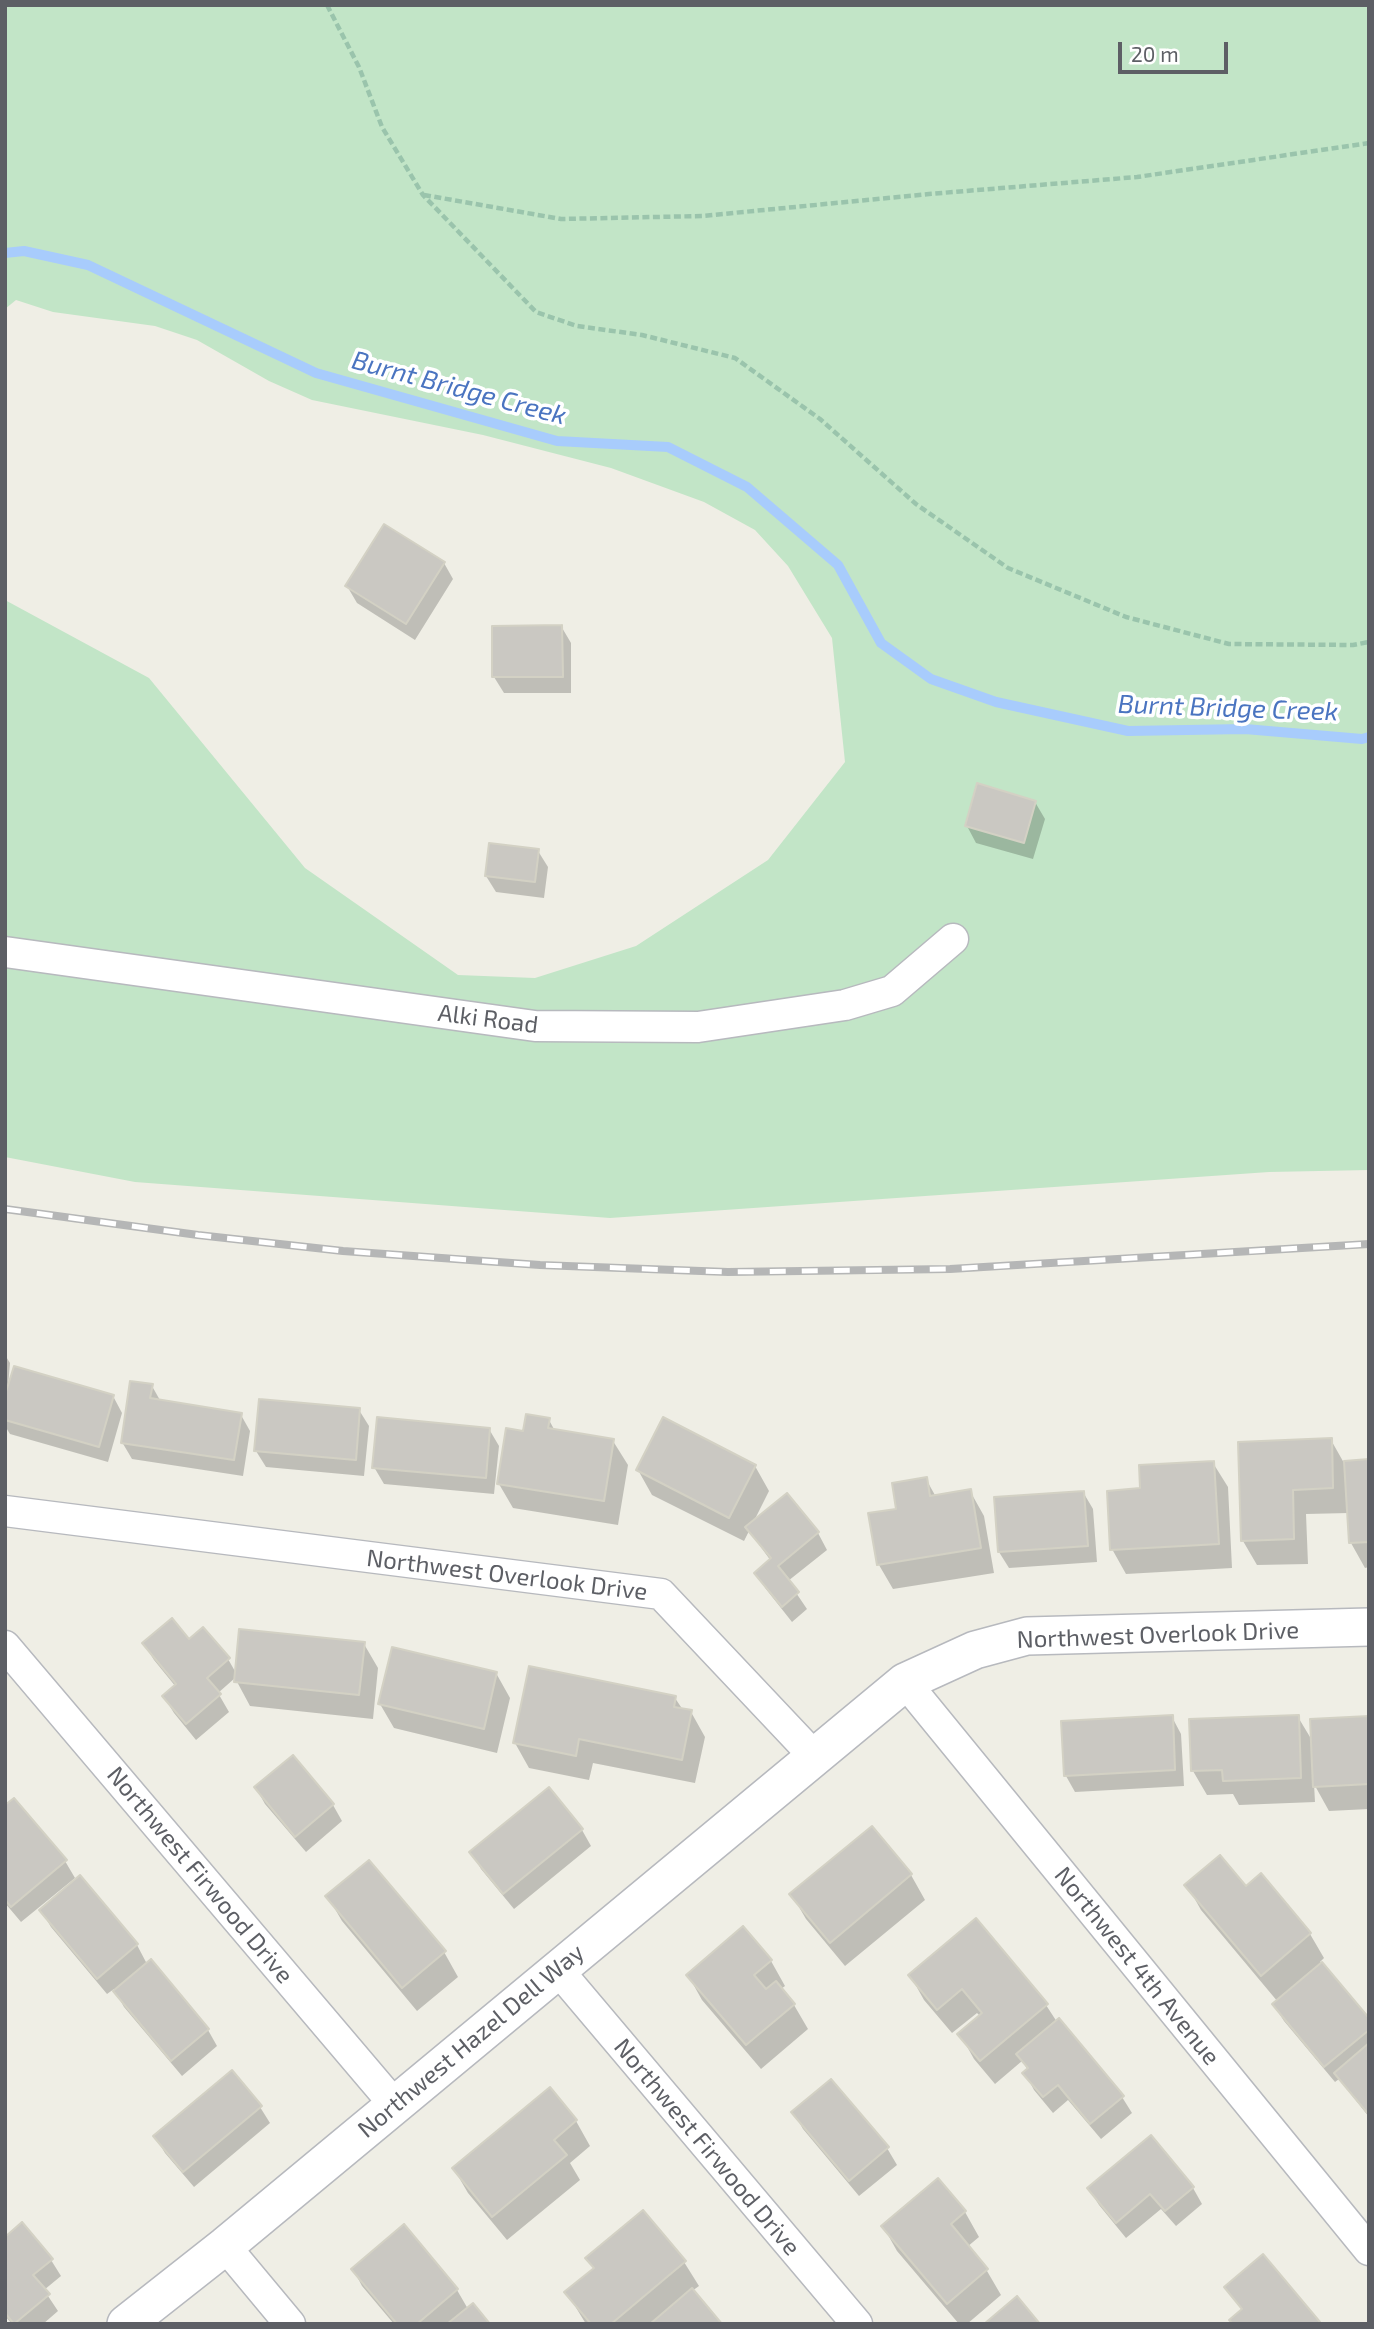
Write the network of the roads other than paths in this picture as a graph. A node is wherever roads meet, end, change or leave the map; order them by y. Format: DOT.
graph roads {
  1 [pos="953,939"];
  2 [pos="5,952"];
  3 [pos="5,1511"];
  4 [pos="1369,1628"];
  5 [pos="5,1646"];
  6 [pos="905,1682"];
  7 [pos="814,1756"];
  8 [pos="558,1969"];
  9 [pos="394,2104"];
  10 [pos="225,2246"];
  11 [pos="1369,2250"];
  12 [pos="126,2324"];
  13 [pos="290,2324"];
  14 [pos="857,2324"];
  1 -- 2 [label="street, Alki Road"];
  3 -- 7 [label="street, Northwest Overlook Drive"];
  4 -- 6 [label="street, Northwest Overlook Drive"];
  5 -- 9 [label="street, Northwest Firwood Drive"];
  6 -- 7 [label="street, Northwest Overlook Drive"];
  6 -- 11 [label="street, Northwest 4th Avenue"];
  7 -- 8 [label="street, Northwest Hazel Dell Way"];
  8 -- 9 [label="street, Northwest Hazel Dell Way"];
  8 -- 14 [label="street, Northwest Firwood Drive"];
  9 -- 10 [label="street, Northwest Hazel Dell Way"];
  10 -- 12 [label="street, Northwest Hazel Dell Way"];
  10 -- 13 [label="street"];
}
